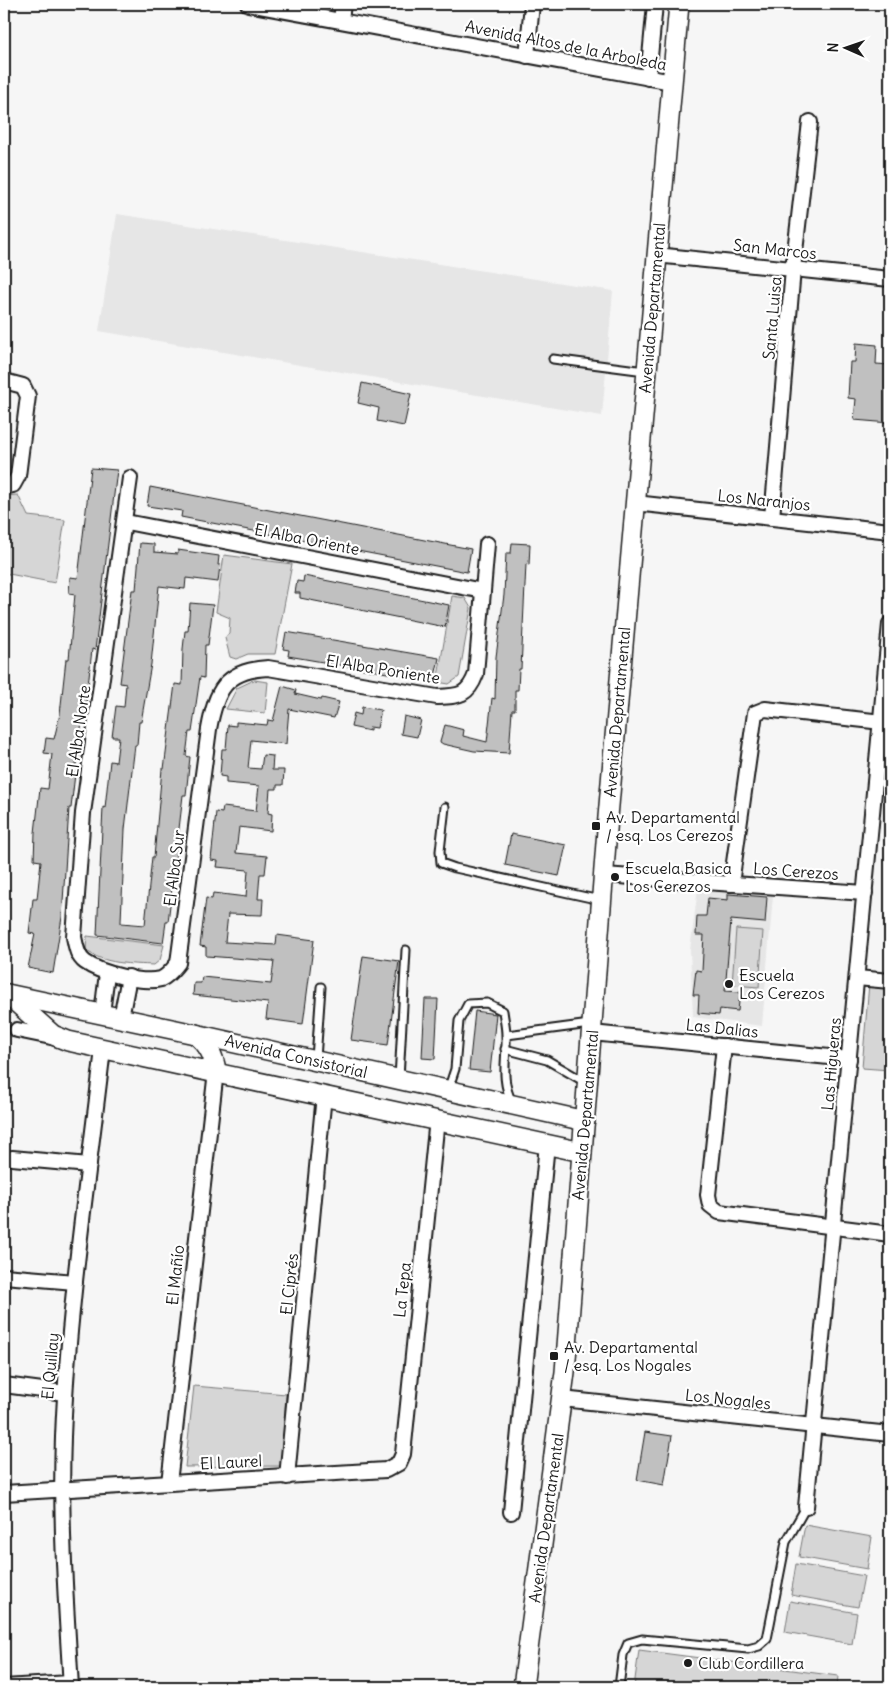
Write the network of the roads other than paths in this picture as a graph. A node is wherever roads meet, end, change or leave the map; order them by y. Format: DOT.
graph roads {
  1 [pos="248,4"];
  2 [pos="343,4"];
  3 [pos="532,4"];
  4 [pos="655,4"];
  5 [pos="679,4"];
  6 [pos="341,20"];
  7 [pos="526,56"];
  8 [pos="648,78"];
  9 [pos="672,82"];
  10 [pos="810,122"];
  11 [pos="656,255"];
  12 [pos="793,269"];
  13 [pos="890,278"];
  14 [pos="553,359"];
  15 [pos="646,371"];
  16 [pos="4,381"];
  17 [pos="130,478"];
  18 [pos="8,486"];
  19 [pos="635,503"];
  20 [pos="772,518"];
  21 [pos="126,522"];
  22 [pos="890,531"];
  23 [pos="486,544"];
  24 [pos="483,591"];
  25 [pos="890,624"];
  26 [pos="225,683"];
  27 [pos="882,722"];
  28 [pos="445,807"];
  29 [pos="604,875"];
  30 [pos="731,884"];
  31 [pos="865,893"];
  32 [pos="602,900"];
  33 [pos="406,950"];
  34 [pos="107,973"];
  35 [pos="129,977"];
  36 [pos="857,978"];
  37 [pos="890,981"];
  38 [pos="321,987"];
  39 [pos="5,994"];
  40 [pos="64,1006"];
  41 [pos="102,1014"];
  42 [pos="121,1018"];
  43 [pos="42,1026"];
  44 [pos="593,1028"];
  45 [pos="17,1030"];
  46 [pos="195,1034"];
  47 [pos="506,1036"];
  48 [pos="60,1039"];
  49 [pos="724,1046"];
  50 [pos="103,1049"];
  51 [pos="505,1049"];
  52 [pos="849,1059"];
  53 [pos="316,1061"];
  54 [pos="216,1071"];
  55 [pos="398,1079"];
  56 [pos="588,1084"];
  57 [pos="448,1091"];
  58 [pos="324,1095"];
  59 [pos="514,1106"];
  60 [pos="436,1120"];
  61 [pos="584,1121"];
  62 [pos="509,1135"];
  63 [pos="547,1144"];
  64 [pos="582,1152"];
  65 [pos="12,1158"];
  66 [pos="89,1165"];
  67 [pos="833,1226"];
  68 [pos="890,1234"];
  69 [pos="4,1276"];
  70 [pos="75,1282"];
  71 [pos="4,1385"];
  72 [pos="65,1393"];
  73 [pos="562,1399"];
  74 [pos="814,1426"];
  75 [pos="890,1434"];
  76 [pos="399,1463"];
  77 [pos="287,1477"];
  78 [pos="169,1483"];
  79 [pos="63,1490"];
  80 [pos="4,1493"];
  81 [pos="806,1507"];
  82 [pos="511,1512"];
  83 [pos="71,1685"];
  84 [pos="4,1687"];
  85 [pos="523,1687"];
  86 [pos="619,1687"];
  1 -- 6 [label="street, Avenida Altos de la Arboleda"];
  2 -- 6 [label="street"];
  3 -- 7 [label="street"];
  4 -- 8 [label="street"];
  5 -- 9 [label="street, Avenida Departamental"];
  6 -- 7 [label="street, Avenida Altos de la Arboleda"];
  7 -- 8 [label="street, Avenida Altos de la Arboleda"];
  8 -- 9 [label="street, Avenida Altos de la Arboleda"];
  9 -- 11 [label="street, Avenida Departamental"];
  10 -- 12 [label="street, Santa Luisa"];
  11 -- 12 [label="street, San Marcos"];
  11 -- 15 [label="street, Avenida Departamental"];
  12 -- 13 [label="street, San Marcos"];
  12 -- 20 [label="street, Santa Luisa"];
  14 -- 15 [label="lane"];
  15 -- 19 [label="street, Avenida Departamental"];
  16 -- 18 [label="street"];
  17 -- 21 [label="street, El Alba Norte"];
  19 -- 20 [label="street, Los Naranjos"];
  19 -- 29 [label="street, Avenida Departamental"];
  20 -- 22 [label="street, Los Naranjos"];
  21 -- 24 [label="street, El Alba Oriente"];
  21 -- 34 [label="street, El Alba Norte"];
  23 -- 24 [label="street"];
  24 -- 26 [label="street, El Alba Poniente"];
  25 -- 27 [label="street, Las Higueras"];
  26 -- 35 [label="street, El Alba Sur"];
  27 -- 30 [label="street"];
  27 -- 31 [label="street, Las Higueras"];
  28 -- 32 [label="lane"];
  29 -- 30 [label="street, Los Cerezos"];
  29 -- 32 [label="street, Avenida Departamental"];
  30 -- 31 [label="street, Los Cerezos"];
  31 -- 36 [label="street, Las Higueras"];
  32 -- 44 [label="street, Avenida Departamental"];
  33 -- 55 [label="lane"];
  34 -- 35 [label="street, El Alba Norte"];
  34 -- 41 [label="street"];
  35 -- 42 [label="street"];
  36 -- 37 [label="street"];
  36 -- 52 [label="street, Las Higueras"];
  38 -- 53 [label="lane"];
  39 -- 40 [label="street, Avenida Consistorial"];
  39 -- 43 [label="street, Avenida Consistorial"];
  40 -- 41 [label="street, Avenida Consistorial"];
  40 -- 43 [label="street"];
  41 -- 42 [label="street, Avenida Consistorial"];
  42 -- 46 [label="street, Avenida Consistorial"];
  43 -- 48 [label="street, Avenida Consistorial"];
  44 -- 47 [label="lane"];
  44 -- 49 [label="street, Las Dalias"];
  44 -- 56 [label="street, Avenida Departamental"];
  45 -- 48 [label="street, Avenida Consistorial"];
  46 -- 53 [label="street, Avenida Consistorial"];
  46 -- 54 [label="street"];
  47 -- 51 [label="lane"];
  47 -- 57 [label="lane"];
  48 -- 50 [label="street, Avenida Consistorial"];
  49 -- 52 [label="street, Las Dalias"];
  49 -- 67 [label="street"];
  50 -- 54 [label="street, Avenida Consistorial"];
  50 -- 66 [label="street, El Quillay"];
  51 -- 56 [label="lane"];
  51 -- 59 [label="lane"];
  52 -- 67 [label="street, Las Higueras"];
  53 -- 55 [label="street, Avenida Consistorial"];
  54 -- 58 [label="street, Avenida Consistorial"];
  54 -- 78 [label="street, El Mañío"];
  55 -- 57 [label="street, Avenida Consistorial"];
  56 -- 61 [label="street, Avenida Departamental"];
  57 -- 59 [label="street, Avenida Consistorial"];
  58 -- 60 [label="street, Avenida Consistorial"];
  58 -- 77 [label="street, El Ciprés"];
  59 -- 61 [label="street, Avenida Consistorial"];
  59 -- 62 [label="street"];
  60 -- 62 [label="street, Avenida Consistorial"];
  60 -- 76 [label="street, La Tepa"];
  61 -- 64 [label="street, Avenida Departamental"];
  62 -- 63 [label="street, Avenida Consistorial"];
  63 -- 64 [label="street, Avenida Consistorial"];
  63 -- 82 [label="street"];
  64 -- 73 [label="street, Avenida Departamental"];
  65 -- 66 [label="street"];
  66 -- 70 [label="street, El Quillay"];
  67 -- 68 [label="street"];
  67 -- 74 [label="street, Las Higueras"];
  69 -- 70 [label="street"];
  70 -- 72 [label="street, El Quillay"];
  71 -- 72 [label="street"];
  72 -- 79 [label="street, El Quillay"];
  73 -- 74 [label="street, Los Nogales"];
  73 -- 85 [label="street, Avenida Departamental"];
  74 -- 75 [label="street, Los Nogales"];
  74 -- 81 [label="street, Las Higueras"];
  76 -- 77 [label="street, El Laurel"];
  77 -- 78 [label="street, El Laurel"];
  78 -- 79 [label="street, El Laurel"];
  79 -- 80 [label="street, El Laurel"];
  79 -- 83 [label="street, El Quillay"];
  81 -- 86 [label="lane"];
  83 -- 84 [label="street"];
}
